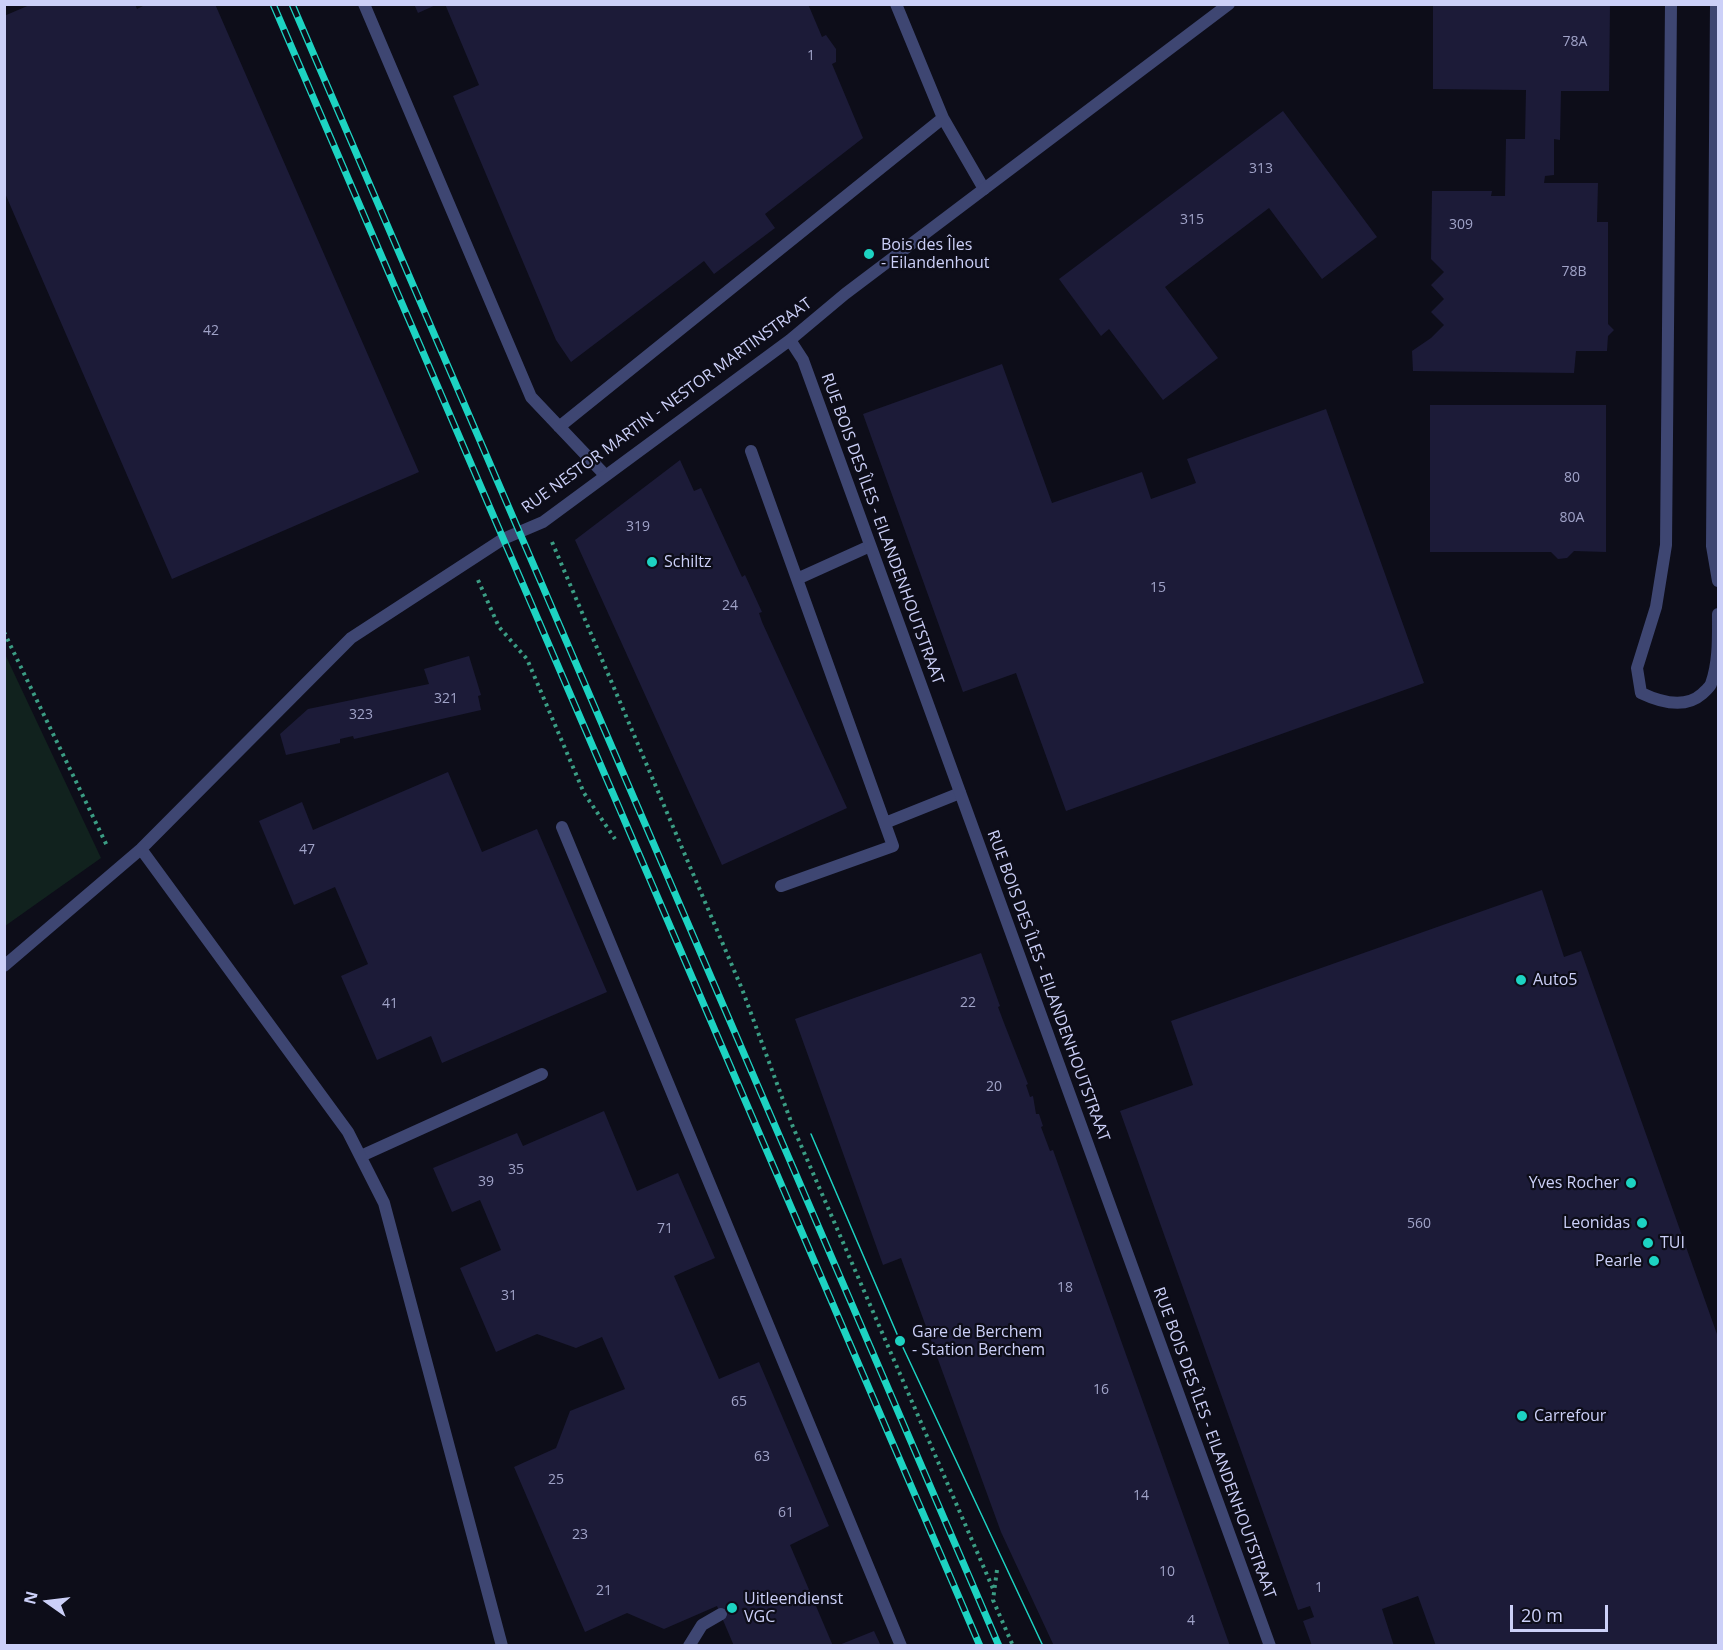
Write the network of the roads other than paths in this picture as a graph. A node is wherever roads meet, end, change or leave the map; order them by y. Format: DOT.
graph roads {
  1 [pos="364,4"];
  2 [pos="897,4"];
  3 [pos="1229,4"];
  4 [pos="1671,4"];
  5 [pos="1716,4"];
  6 [pos="943,118"];
  7 [pos="984,189"];
  8 [pos="790,340"];
  9 [pos="559,427"];
  10 [pos="751,451"];
  11 [pos="605,475"];
  12 [pos="870,546"];
  13 [pos="797,579"];
  14 [pos="1719,581"];
  15 [pos="1719,614"];
  16 [pos="960,793"];
  17 [pos="885,823"];
  18 [pos="562,827"];
  19 [pos="141,849"];
  20 [pos="781,886"];
  21 [pos="4,966"];
  22 [pos="542,1074"];
  23 [pos="361,1156"];
  24 [pos="721,1614"];
  25 [pos="502,1646"];
  26 [pos="688,1646"];
  27 [pos="901,1646"];
  28 [pos="1270,1646"];
  1 -- 9 [label="street"];
  2 -- 6 [label="street"];
  3 -- 7 [label="street, RUE NESTOR MARTIN - NESTOR MARTINSTRAAT"];
  4 -- 15 [label="street"];
  5 -- 14 [label="street"];
  6 -- 7 [label="street"];
  6 -- 9 [label="street"];
  7 -- 8 [label="street, RUE NESTOR MARTIN - NESTOR MARTINSTRAAT"];
  8 -- 11 [label="street, RUE NESTOR MARTIN - NESTOR MARTINSTRAAT"];
  8 -- 12 [label="street, RUE BOIS DES ÎLES - EILANDENHOUTSTRAAT"];
  9 -- 11 [label="street"];
  10 -- 13 [label="street"];
  11 -- 19 [label="street, RUE NESTOR MARTIN - NESTOR MARTINSTRAAT"];
  12 -- 13 [label="street"];
  12 -- 16 [label="street, RUE BOIS DES ÎLES - EILANDENHOUTSTRAAT"];
  13 -- 17 [label="street"];
  16 -- 17 [label="street"];
  16 -- 28 [label="street, RUE BOIS DES ÎLES - EILANDENHOUTSTRAAT"];
  17 -- 20 [label="street"];
  18 -- 27 [label="street"];
  19 -- 21 [label="street, RUE NESTOR MARTIN - NESTOR MARTINSTRAAT"];
  19 -- 23 [label="street"];
  22 -- 23 [label="street"];
  23 -- 25 [label="street"];
  24 -- 26 [label="street"];
}
